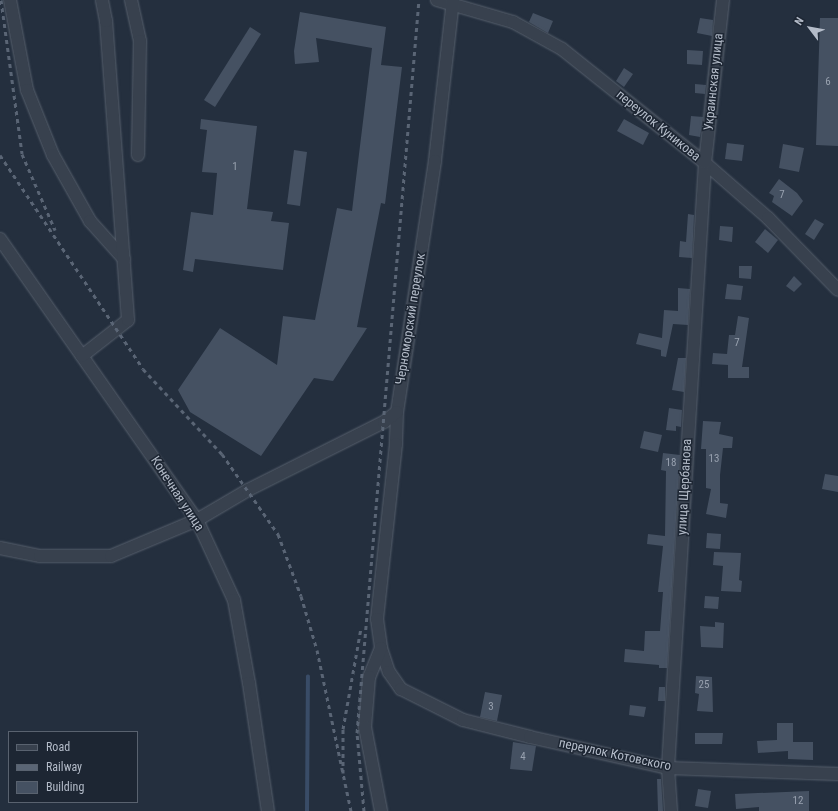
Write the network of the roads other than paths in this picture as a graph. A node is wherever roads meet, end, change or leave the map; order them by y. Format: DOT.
graph roads {
  1 [pos="10,0"];
  2 [pos="102,0"];
  3 [pos="131,0"];
  4 [pos="437,0"];
  5 [pos="723,0"];
  6 [pos="452,1"];
  7 [pos="138,155"];
  8 [pos="705,163"];
  9 [pos="0,239"];
  10 [pos="124,259"];
  11 [pos="838,290"];
  12 [pos="82,356"];
  13 [pos="397,412"];
  14 [pos="197,520"];
  15 [pos="0,548"];
  16 [pos="381,648"];
  17 [pos="401,689"];
  18 [pos="668,768"];
  19 [pos="838,774"];
  20 [pos="268,811"];
  21 [pos="382,811"];
  22 [pos="671,811"];
  1 -- 10 [label="street"];
  2 -- 10 [label="street"];
  3 -- 7 [label="street"];
  4 -- 6 [label="street, переулок Куникова"];
  5 -- 8 [label="street, Украинская улица"];
  6 -- 8 [label="street, переулок Куникова"];
  6 -- 13 [label="street, Черноморский переулок"];
  8 -- 11 [label="street, переулок Куникова"];
  8 -- 18 [label="street, улица Щербанова"];
  9 -- 12 [label="street, Конечная улица"];
  10 -- 12 [label="street"];
  12 -- 14 [label="street, Конечная улица"];
  13 -- 14 [label="street"];
  13 -- 16 [label="street, Черноморский переулок"];
  14 -- 15 [label="street"];
  14 -- 20 [label="street, Конечная улица"];
  16 -- 17 [label="street, Черноморский переулок"];
  16 -- 21 [label="street"];
  17 -- 18 [label="street, переулок Котовского"];
  18 -- 19 [label="street, переулок Котовского"];
  18 -- 22 [label="street, улица Щербанова"];
}
